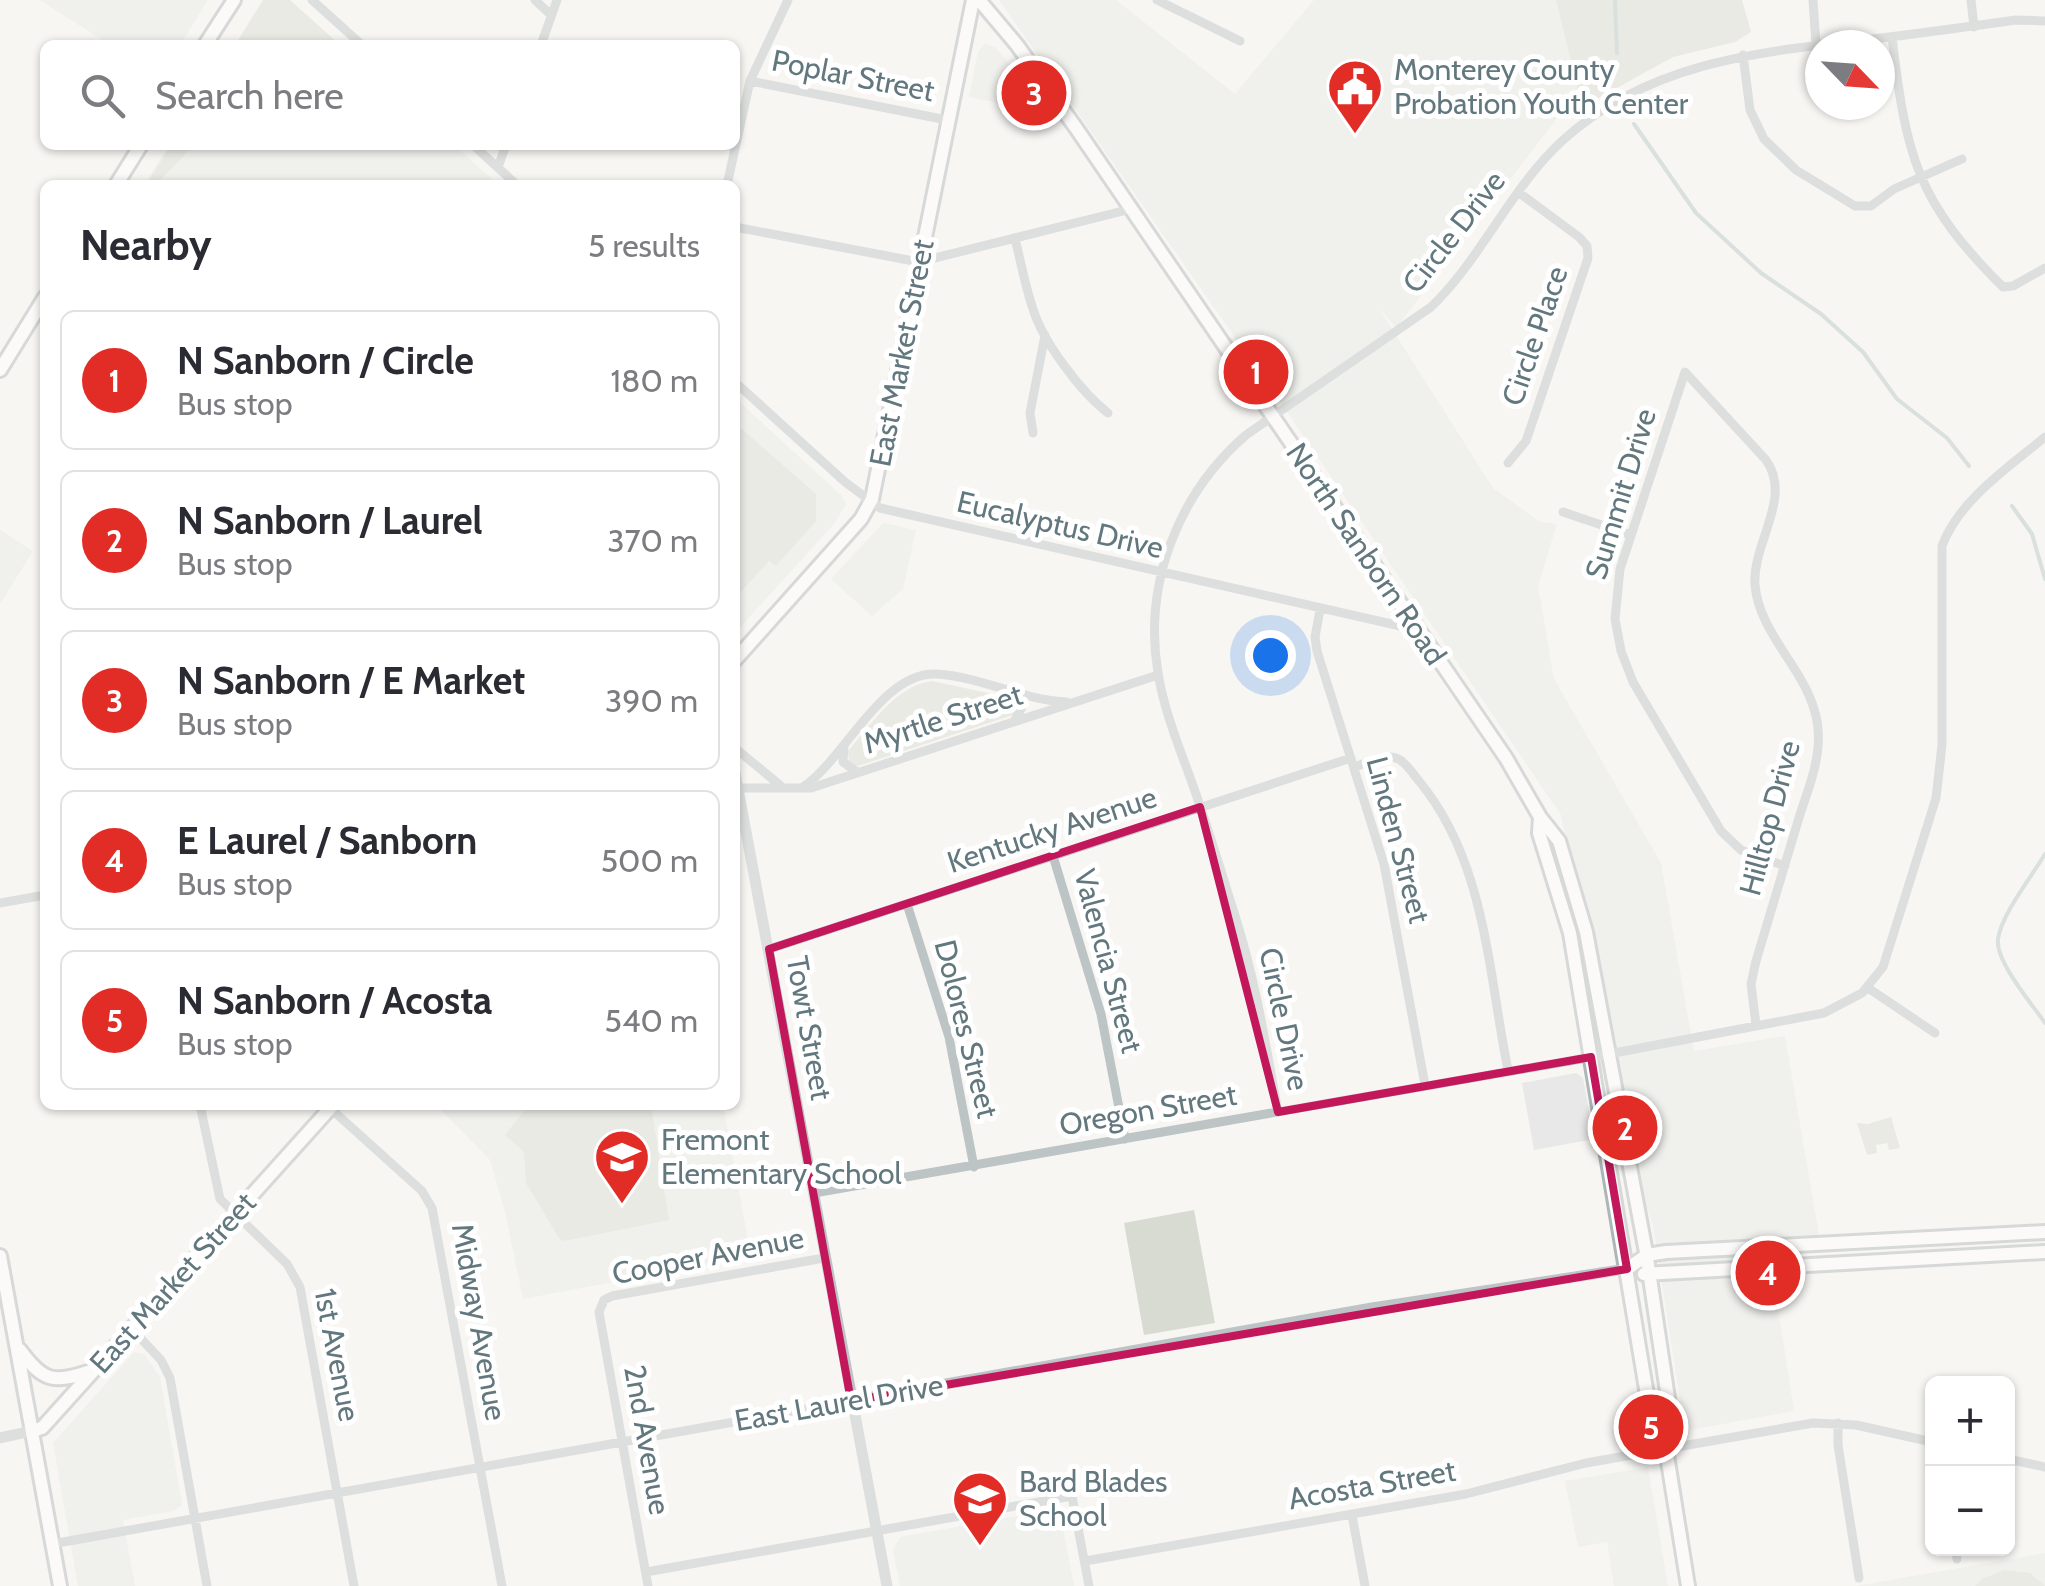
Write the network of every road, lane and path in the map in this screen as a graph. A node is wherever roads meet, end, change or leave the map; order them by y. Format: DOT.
graph roads {
  1 [pos="234,0"];
  2 [pos="312,0"];
  3 [pos="534,0"];
  4 [pos="556,0"];
  5 [pos="788,0"];
  6 [pos="976,0"];
  7 [pos="1157,0"];
  8 [pos="1813,0"];
  9 [pos="1971,0"];
  10 [pos="552,15"];
  11 [pos="2045,21"];
  12 [pos="1974,27"];
  13 [pos="1815,30"];
  14 [pos="1895,37"];
  15 [pos="208,40"];
  16 [pos="356,40"];
  17 [pos="543,40"];
  18 [pos="1240,41"];
  19 [pos="1805,48"];
  20 [pos="1743,56"];
  21 [pos="1895,60"];
  22 [pos="750,81"];
  23 [pos="947,120"];
  24 [pos="740,128"];
  25 [pos="139,150"];
  26 [pos="478,150"];
  27 [pos="504,150"];
  28 [pos="735,150"];
  29 [pos="1962,159"];
  30 [pos="498,168"];
  31 [pos="1920,177"];
  32 [pos="119,180"];
  33 [pos="511,180"];
  34 [pos="729,180"];
  35 [pos="1518,192"];
  36 [pos="1132,210"];
  37 [pos="740,228"];
  38 [pos="1015,239"];
  39 [pos="919,262"];
  40 [pos="2045,268"];
  41 [pos="40,305"];
  42 [pos="1045,335"];
  43 [pos="0,370"];
  44 [pos="1685,372"];
  45 [pos="740,386"];
  46 [pos="1108,413"];
  47 [pos="1272,417"];
  48 [pos="1033,434"];
  49 [pos="2045,437"];
  50 [pos="1508,463"];
  51 [pos="870,503"];
  52 [pos="1563,512"];
  53 [pos="1630,535"];
  54 [pos="1162,574"];
  55 [pos="1320,610"];
  56 [pos="1418,630"];
  57 [pos="740,654"];
  58 [pos="1158,674"];
  59 [pos="1009,690"];
  60 [pos="1075,701"];
  61 [pos="1008,724"];
  62 [pos="845,743"];
  63 [pos="740,752"];
  64 [pos="1353,762"];
  65 [pos="861,772"];
  66 [pos="740,788"];
  67 [pos="784,788"];
  68 [pos="799,789"];
  69 [pos="1200,807"];
  70 [pos="1540,818"];
  71 [pos="1053,856"];
  72 [pos="1785,866"];
  73 [pos="40,896"];
  74 [pos="0,903"];
  75 [pos="906,904"];
  76 [pos="769,950"];
  77 [pos="1868,988"];
  78 [pos="1756,1025"];
  79 [pos="1935,1033"];
  80 [pos="1609,1054"];
  81 [pos="1591,1057"];
  82 [pos="1508,1070"];
  83 [pos="1425,1086"];
  84 [pos="201,1110"];
  85 [pos="327,1110"];
  86 [pos="335,1110"];
  87 [pos="1278,1112"];
  88 [pos="1125,1139"];
  89 [pos="974,1166"];
  90 [pos="814,1193"];
  91 [pos="234,1215"];
  92 [pos="2045,1232"];
  93 [pos="2045,1252"];
  94 [pos="1646,1255"];
  95 [pos="0,1256"];
  96 [pos="824,1258"];
  97 [pos="1627,1269"];
  98 [pos="1649,1274"];
  99 [pos="601,1304"];
  100 [pos="131,1328"];
  101 [pos="16,1344"];
  102 [pos="94,1370"];
  103 [pos="851,1401"];
  104 [pos="1838,1422"];
  105 [pos="32,1432"];
  106 [pos="0,1438"];
  107 [pos="1925,1441"];
  108 [pos="622,1442"];
  109 [pos="1666,1449"];
  110 [pos="2015,1461"];
  111 [pos="480,1467"];
  112 [pos="2045,1467"];
  113 [pos="337,1493"];
  114 [pos="1352,1515"];
  115 [pos="195,1518"];
  116 [pos="877,1530"];
  117 [pos="52,1544"];
  118 [pos="1085,1561"];
  119 [pos="646,1572"];
  120 [pos="1859,1578"];
  121 [pos="60,1586"];
  122 [pos="208,1586"];
  123 [pos="354,1586"];
  124 [pos="502,1586"];
  125 [pos="648,1586"];
  126 [pos="886,1586"];
  127 [pos="1090,1586"];
  128 [pos="1366,1586"];
  129 [pos="1688,1586"];
  1 -- 15 [label="main road"];
  2 -- 16 [label="street"];
  3 -- 10 [label="street"];
  4 -- 10 [label="street"];
  5 -- 22 [label="street"];
  6 -- 23 [label="main road, East Market Street"];
  6 -- 36 [label="main road, North Sanborn Road"];
  7 -- 18 [label="street"];
  8 -- 13 [label="street"];
  9 -- 12 [label="street"];
  10 -- 17 [label="street"];
  11 -- 12 [label="street, Circle Drive"];
  12 -- 14 [label="street, Circle Drive"];
  19 -- 20 [label="street, Circle Drive"];
  20 -- 31 [label="street"];
  20 -- 35 [label="street, Circle Drive"];
  21 -- 31 [label="street"];
  22 -- 23 [label="street, Poplar Street"];
  22 -- 24 [label="street"];
  23 -- 39 [label="main road, East Market Street"];
  25 -- 32 [label="main road"];
  26 -- 30 [label="street"];
  27 -- 30 [label="street"];
  28 -- 34 [label="street"];
  29 -- 31 [label="street"];
  30 -- 33 [label="street"];
  31 -- 40 [label="street"];
  35 -- 47 [label="street, Circle Drive"];
  35 -- 50 [label="street, Circle Place"];
  36 -- 38 [label="street"];
  36 -- 47 [label="main road, North Sanborn Road"];
  37 -- 39 [label="street"];
  38 -- 39 [label="street"];
  38 -- 42 [label="street"];
  39 -- 51 [label="main road, East Market Street"];
  41 -- 43 [label="main road"];
  42 -- 46 [label="street"];
  42 -- 48 [label="street"];
  44 -- 53 [label="street, Summit Drive"];
  44 -- 72 [label="street, Hilltop Drive"];
  45 -- 51 [label="street, Eucalyptus Drive"];
  47 -- 54 [label="street, Circle Drive"];
  47 -- 56 [label="main road, North Sanborn Road"];
  49 -- 77 [label="street"];
  51 -- 54 [label="street, Eucalyptus Drive"];
  51 -- 57 [label="main road, East Market Street"];
  52 -- 53 [label="street"];
  53 -- 72 [label="street, Summit Drive"];
  54 -- 55 [label="street, Eucalyptus Drive"];
  54 -- 58 [label="street, Circle Drive"];
  55 -- 56 [label="street, Eucalyptus Drive"];
  55 -- 64 [label="street, Linden Street"];
  56 -- 70 [label="main road, North Sanborn Road"];
  58 -- 60 [label="street, Myrtle Street"];
  58 -- 69 [label="street, Circle Drive"];
  59 -- 60 [label="street"];
  59 -- 61 [label="street"];
  59 -- 62 [label="street"];
  60 -- 61 [label="street, Myrtle Street"];
  61 -- 65 [label="street, Myrtle Street"];
  62 -- 65 [label="street"];
  62 -- 68 [label="street"];
  63 -- 67 [label="street"];
  64 -- 69 [label="street, Kentucky Avenue"];
  64 -- 82 [label="street, Kentucky Avenue"];
  64 -- 83 [label="street, Linden Street"];
  65 -- 68 [label="street, Myrtle Street"];
  66 -- 67 [label="street, Myrtle Street"];
  66 -- 76 [label="street, Towt Street"];
  67 -- 68 [label="street, Myrtle Street"];
  69 -- 71 [label="street, Kentucky Avenue"];
  69 -- 87 [label="street, Circle Drive"];
  70 -- 80 [label="main road, North Sanborn Road"];
  70 -- 81 [label="main road, North Sanborn Road"];
  71 -- 75 [label="street, Kentucky Avenue"];
  71 -- 88 [label="street, Valencia Street"];
  72 -- 78 [label="street, Hilltop Drive"];
  73 -- 74 [label="street"];
  75 -- 76 [label="street, Kentucky Avenue"];
  75 -- 89 [label="street, Dolores Street"];
  76 -- 90 [label="street, Towt Street"];
  77 -- 78 [label="street, Oregon Street"];
  77 -- 79 [label="street"];
  78 -- 80 [label="street, Oregon Street"];
  80 -- 81 [label="street, Oregon Street"];
  80 -- 94 [label="main road, North Sanborn Road"];
  81 -- 82 [label="street, Oregon Street"];
  81 -- 97 [label="main road, North Sanborn Road"];
  82 -- 83 [label="street, Oregon Street"];
  83 -- 87 [label="street, Oregon Street"];
  84 -- 91 [label="street, 1st Avenue"];
  85 -- 91 [label="main road, East Market Street"];
  86 -- 111 [label="street, Midway Avenue"];
  87 -- 88 [label="street, Oregon Street"];
  88 -- 89 [label="street, Oregon Street"];
  89 -- 90 [label="street, Oregon Street"];
  90 -- 96 [label="street, Towt Street"];
  91 -- 100 [label="main road, East Market Street"];
  91 -- 113 [label="street, 1st Avenue"];
  92 -- 94 [label="main road"];
  93 -- 98 [label="main road, East Laurel Drive"];
  94 -- 97 [label="main road, East Laurel Drive"];
  94 -- 98 [label="main road, North Sanborn Road"];
  95 -- 101 [label="main road"];
  96 -- 99 [label="street, Cooper Avenue"];
  96 -- 103 [label="street, Towt Street"];
  97 -- 98 [label="main road, East Laurel Drive"];
  97 -- 103 [label="street, East Laurel Drive"];
  97 -- 109 [label="main road, North Sanborn Road"];
  98 -- 109 [label="main road, North Sanborn Road"];
  99 -- 108 [label="street, 2nd Avenue"];
  100 -- 102 [label="main road, East Market Street"];
  100 -- 115 [label="street"];
  101 -- 102 [label="main road"];
  101 -- 105 [label="main road"];
  102 -- 105 [label="main road, East Market Street"];
  103 -- 108 [label="street, East Laurel Drive"];
  103 -- 116 [label="street, Towt Street"];
  104 -- 107 [label="street, Acosta Street"];
  104 -- 109 [label="street, Acosta Street"];
  104 -- 120 [label="street"];
  105 -- 106 [label="street"];
  105 -- 117 [label="main road"];
  108 -- 111 [label="street, East Laurel Drive"];
  108 -- 119 [label="street, 2nd Avenue"];
  109 -- 114 [label="street, Acosta Street"];
  109 -- 129 [label="main road, North Sanborn Road"];
  110 -- 112 [label="street"];
  111 -- 113 [label="street, East Laurel Drive"];
  111 -- 124 [label="street, Midway Avenue"];
  113 -- 115 [label="street, East Laurel Drive"];
  113 -- 123 [label="street, 1st Avenue"];
  114 -- 118 [label="street, Acosta Street"];
  114 -- 128 [label="street"];
  115 -- 117 [label="street, East Laurel Drive"];
  115 -- 122 [label="street"];
  116 -- 118 [label="street"];
  116 -- 119 [label="street"];
  116 -- 126 [label="street, Towt Street"];
  117 -- 121 [label="main road"];
  118 -- 127 [label="street"];
  119 -- 125 [label="street, 2nd Avenue"];
}
